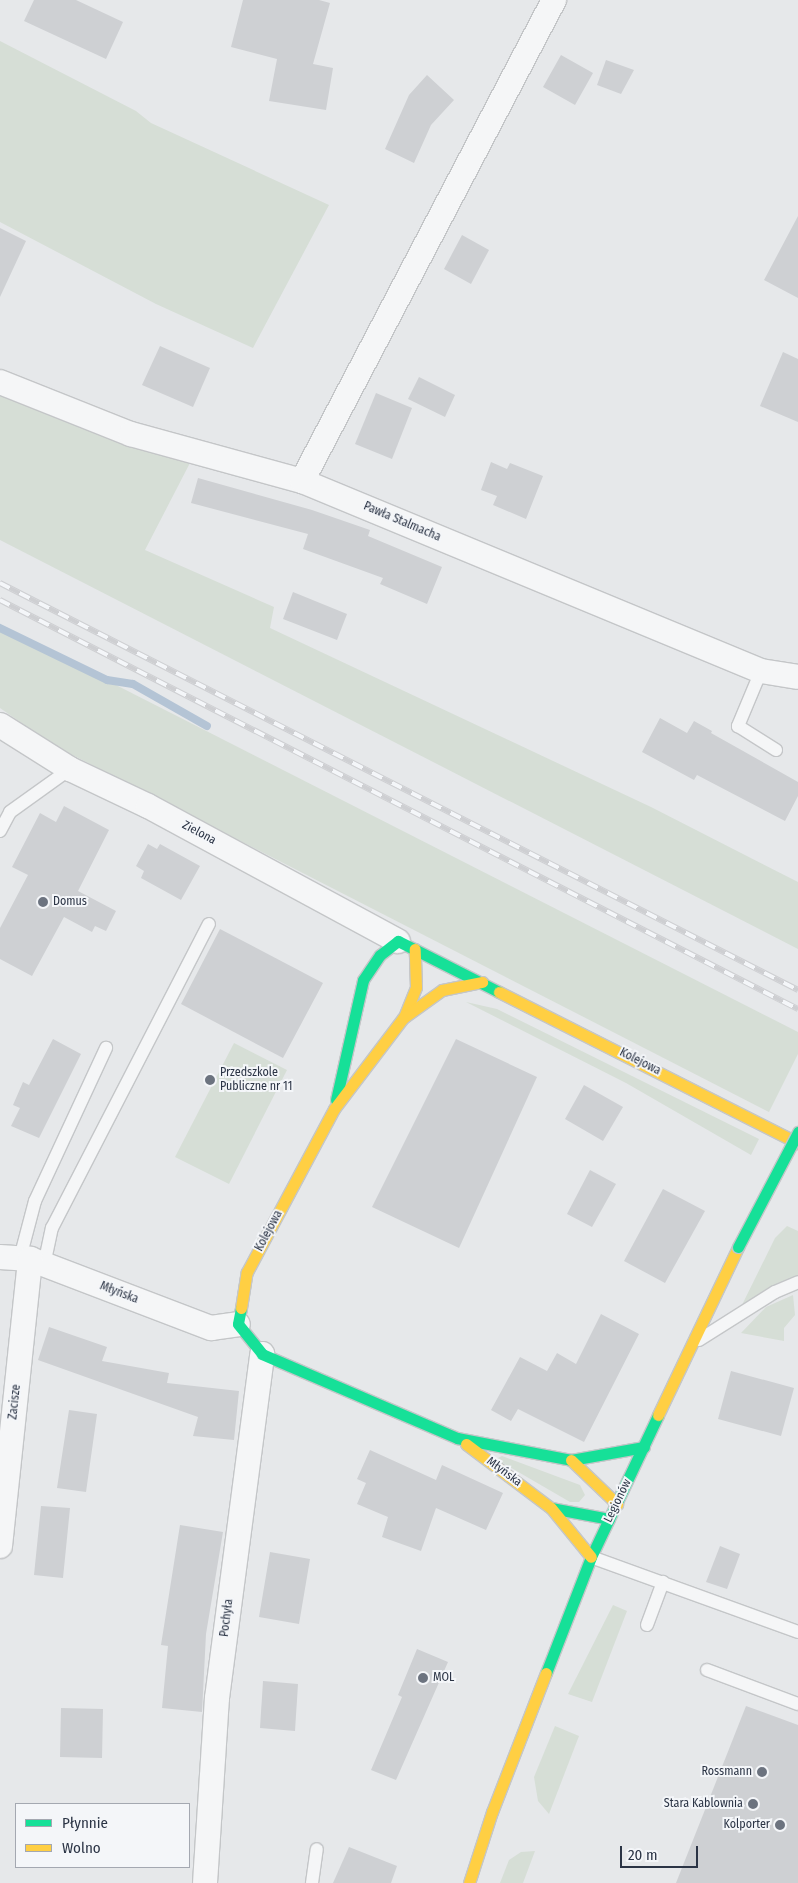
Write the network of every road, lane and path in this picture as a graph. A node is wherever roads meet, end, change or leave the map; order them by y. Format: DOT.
graph roads {
  1 [pos="554,0"];
  2 [pos="0,382"];
  3 [pos="302,480"];
  4 [pos="761,671"];
  5 [pos="798,677"];
  6 [pos="0,725"];
  7 [pos="776,750"];
  8 [pos="70,769"];
  9 [pos="5,814"];
  10 [pos="0,831"];
  11 [pos="209,924"];
  12 [pos="406,945"];
  13 [pos="482,982"];
  14 [pos="404,1017"];
  15 [pos="106,1048"];
  16 [pos="334,1109"];
  17 [pos="798,1132"];
  18 [pos="798,1143"];
  19 [pos="23,1260"];
  20 [pos="798,1282"];
  21 [pos="238,1324"];
  22 [pos="693,1344"];
  23 [pos="262,1354"];
  24 [pos="457,1438"];
  25 [pos="644,1447"];
  26 [pos="571,1460"];
  27 [pos="617,1504"];
  28 [pos="551,1508"];
  29 [pos="609,1519"];
  30 [pos="0,1546"];
  31 [pos="591,1557"];
  32 [pos="663,1582"];
  33 [pos="647,1625"];
  34 [pos="798,1632"];
  35 [pos="707,1670"];
  36 [pos="798,1704"];
  37 [pos="317,1849"];
  38 [pos="205,1883"];
  39 [pos="312,1883"];
  40 [pos="469,1883"];
  1 -- 3 [label="street"];
  2 -- 3 [label="street, Pawła Stalmacha"];
  3 -- 4 [label="street, Pawła Stalmacha"];
  4 -- 5 [label="street, Pawła Stalmacha"];
  4 -- 7 [label="lane"];
  6 -- 8 [label="street, Zielona"];
  8 -- 9 [label="lane"];
  8 -- 12 [label="street, Zielona"];
  9 -- 10 [label="lane"];
  11 -- 19 [label="lane"];
  12 -- 13 [label="street, Kolejowa"];
  12 -- 14 [label="street, Kolejowa"];
  12 -- 16 [label="street, Kolejowa"];
  13 -- 14 [label="street, Kolejowa"];
  13 -- 18 [label="street, Kolejowa"];
  14 -- 16 [label="street, Kolejowa"];
  15 -- 19 [label="lane"];
  16 -- 21 [label="street, Kolejowa"];
  17 -- 22 [label="street, Legionów, bridge"];
  19 -- 21 [label="street, Młyńska"];
  19 -- 30 [label="street, Zacisze"];
  20 -- 22 [label="lane"];
  21 -- 23 [label="street"];
  22 -- 25 [label="street, Legionów"];
  23 -- 24 [label="street, Młyńska"];
  23 -- 38 [label="street, Pochyła"];
  24 -- 26 [label="street, Młyńska"];
  24 -- 28 [label="street, Młyńska"];
  25 -- 26 [label="street, Młyńska"];
  25 -- 27 [label="street, Legionów"];
  26 -- 27 [label="street"];
  27 -- 29 [label="street, Legionów"];
  28 -- 29 [label="street, Młyńska"];
  28 -- 31 [label="street, Młyńska"];
  29 -- 31 [label="street, Legionów"];
  31 -- 32 [label="lane"];
  31 -- 40 [label="street, Legionów"];
  32 -- 33 [label="lane"];
  32 -- 34 [label="lane"];
  35 -- 36 [label="lane"];
  37 -- 39 [label="lane"];
}
